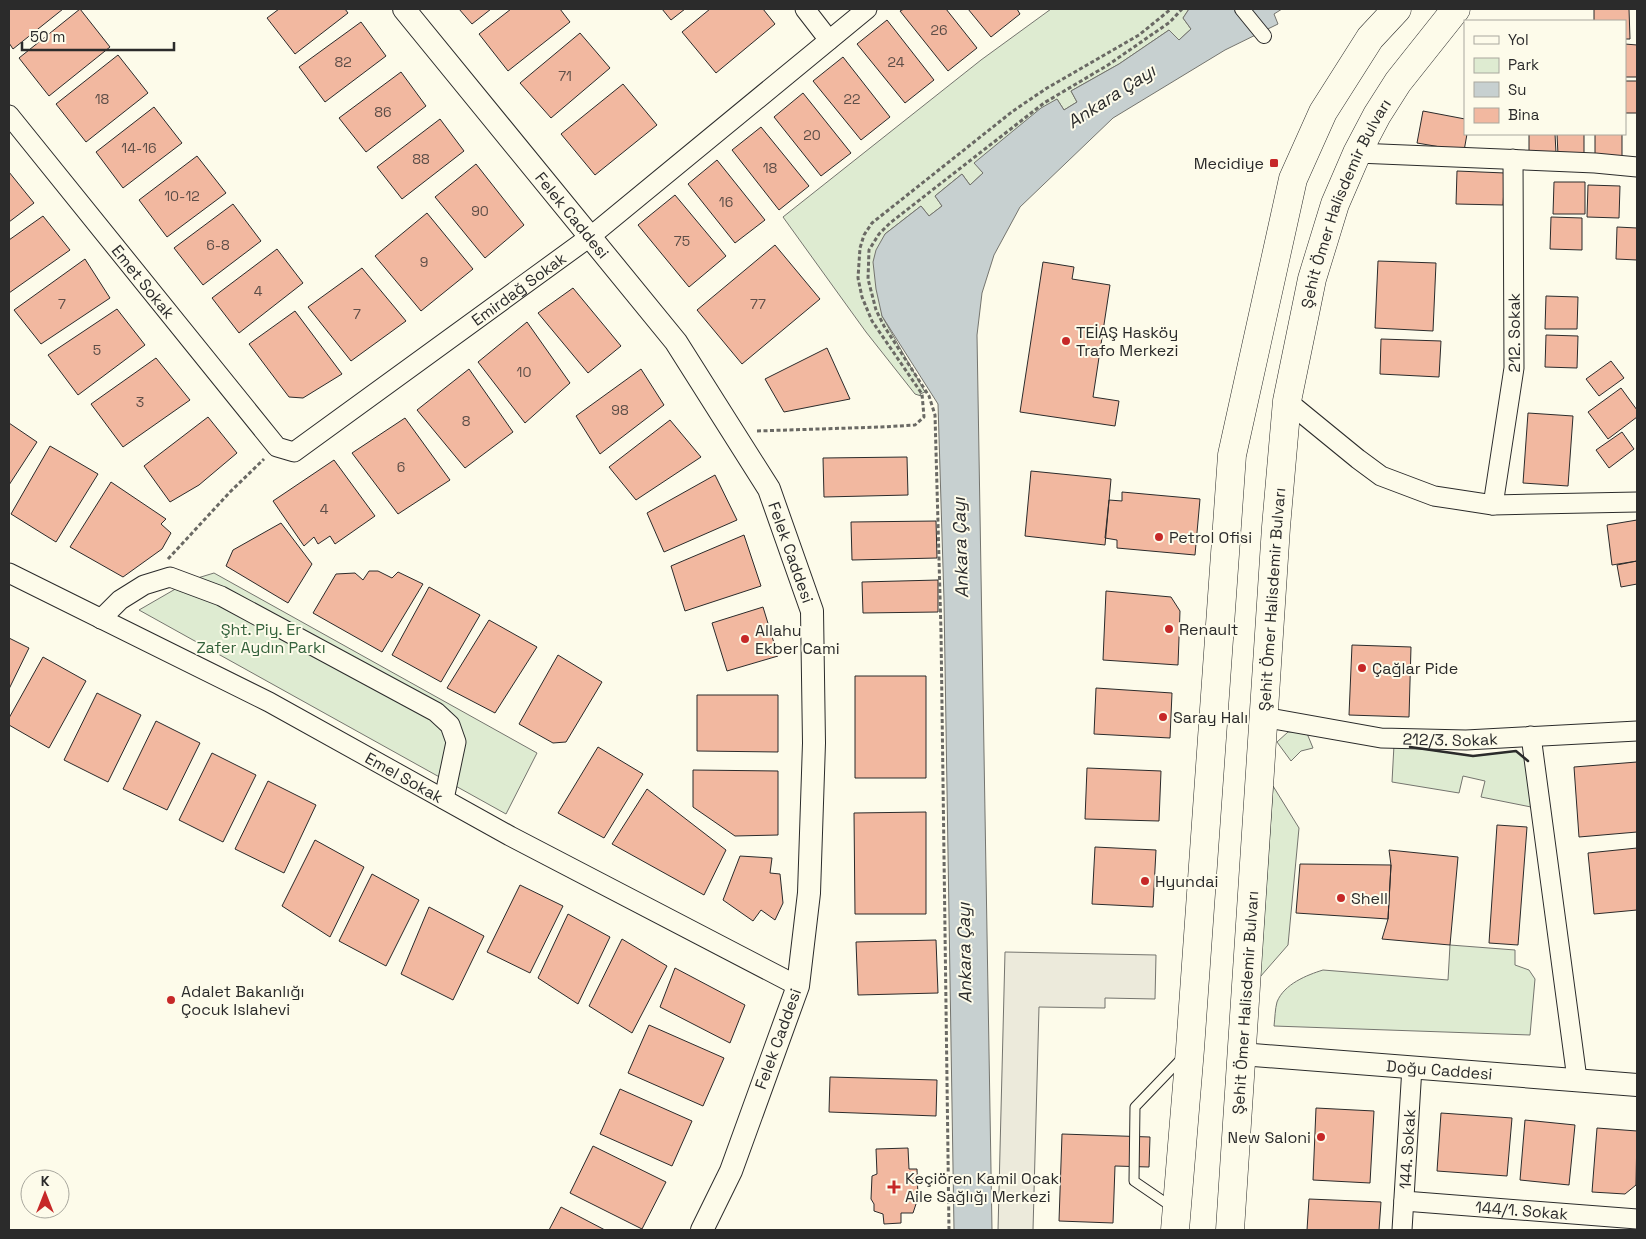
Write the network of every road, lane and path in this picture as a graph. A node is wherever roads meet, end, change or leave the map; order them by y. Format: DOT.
graph roads {
  1 [pos="404,9"];
  2 [pos="805,9"];
  3 [pos="867,9"];
  4 [pos="1171,9"];
  5 [pos="1182,9"];
  6 [pos="1242,9"];
  7 [pos="1397,9"];
  8 [pos="1456,9"];
  9 [pos="1264,36"];
  10 [pos="829,40"];
  11 [pos="9,115"];
  12 [pos="1357,153"];
  13 [pos="1513,159"];
  14 [pos="1637,167"];
  15 [pos="590,236"];
  16 [pos="1287,402"];
  17 [pos="732,431"];
  18 [pos="277,447"];
  19 [pos="1637,502"];
  20 [pos="1493,505"];
  21 [pos="9,573"];
  22 [pos="144,585"];
  23 [pos="101,619"];
  24 [pos="1264,717"];
  25 [pos="1637,730"];
  26 [pos="1530,736"];
  27 [pos="444,799"];
  28 [pos="798,986"];
  29 [pos="1190,1049"];
  30 [pos="1242,1054"];
  31 [pos="1412,1067"];
  32 [pos="1577,1079"];
  33 [pos="1637,1085"];
  34 [pos="1404,1201"];
  35 [pos="1637,1219"];
  36 [pos="1176,1220"];
  37 [pos="702,1230"];
  38 [pos="949,1230"];
  39 [pos="1230,1230"];
  40 [pos="1402,1230"];
  1 -- 15 [label="street, Felek Caddesi"];
  2 -- 10 [label="street"];
  3 -- 10 [label="street, Emirdağ Sokak"];
  4 -- 17 [label="path"];
  5 -- 38 [label="path"];
  6 -- 9 [label="street"];
  7 -- 29 [label="highway"];
  8 -- 12 [label="highway, Şehit Ömer Halisdemir Bulvarı"];
  10 -- 15 [label="street, Emirdağ Sokak"];
  11 -- 18 [label="street, Emet Sokak"];
  12 -- 13 [label="street"];
  12 -- 16 [label="highway, Şehit Ömer Halisdemir Bulvarı"];
  13 -- 14 [label="street"];
  13 -- 20 [label="street, 212. Sokak"];
  15 -- 17 [label="street, Felek Caddesi"];
  15 -- 18 [label="street, Emirdağ Sokak"];
  16 -- 20 [label="street"];
  16 -- 24 [label="highway, Şehit Ömer Halisdemir Bulvarı"];
  17 -- 28 [label="street, Felek Caddesi"];
  18 -- 22 [label="path"];
  19 -- 20 [label="street"];
  21 -- 23 [label="street, Emel Sokak"];
  22 -- 23 [label="street"];
  22 -- 27 [label="street"];
  23 -- 27 [label="street, Emel Sokak"];
  24 -- 26 [label="street, 212/3. Sokak"];
  24 -- 30 [label="highway, Şehit Ömer Halisdemir Bulvarı"];
  25 -- 26 [label="street, 212/3. Sokak"];
  26 -- 32 [label="street"];
  27 -- 28 [label="street, Emel Sokak"];
  28 -- 37 [label="street, Felek Caddesi"];
  29 -- 36 [label="highway"];
  29 -- 36 [label="lane"];
  30 -- 31 [label="street, Doğu Caddesi"];
  30 -- 39 [label="highway, Şehit Ömer Halisdemir Bulvarı"];
  31 -- 32 [label="street, Doğu Caddesi"];
  31 -- 34 [label="street, 144. Sokak"];
  32 -- 33 [label="street, Doğu Caddesi"];
  34 -- 35 [label="street, 144/1. Sokak"];
  34 -- 40 [label="street, 144. Sokak"];
}
